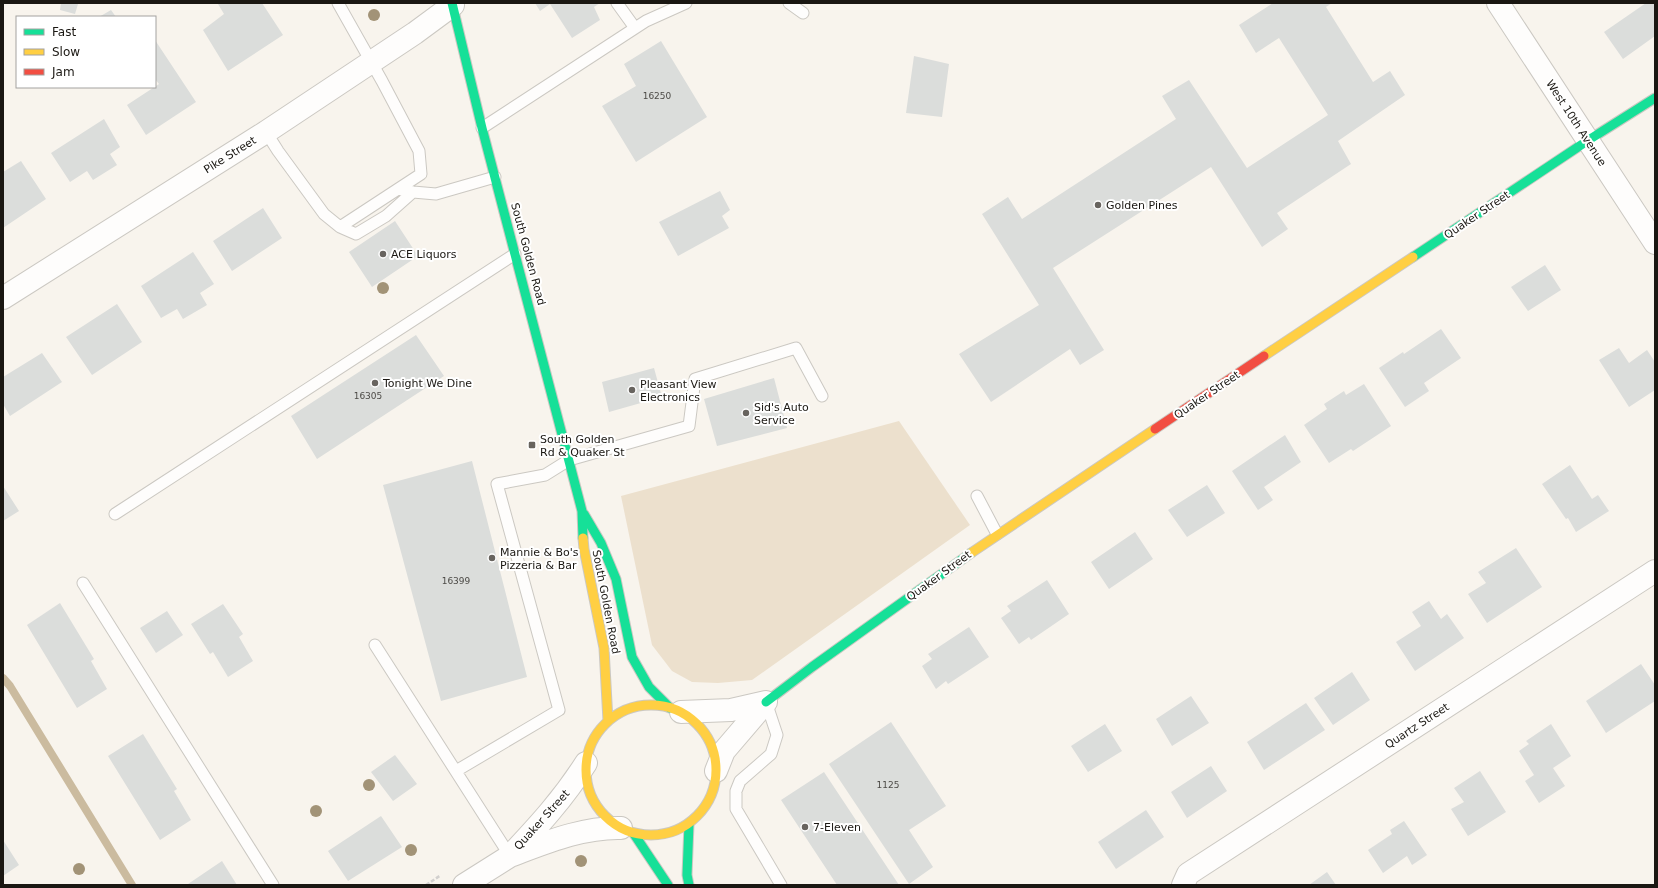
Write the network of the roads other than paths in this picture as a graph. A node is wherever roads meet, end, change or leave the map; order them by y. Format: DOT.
graph roads {
  1 [pos="338,3"];
  2 [pos="617,3"];
  3 [pos="686,3"];
  4 [pos="789,3"];
  5 [pos="1498,3"];
  6 [pos="454,4"];
  7 [pos="803,13"];
  8 [pos="635,28"];
  9 [pos="371,62"];
  10 [pos="1655,98"];
  11 [pos="482,128"];
  12 [pos="266,132"];
  13 [pos="1587,141"];
  14 [pos="495,177"];
  15 [pos="398,189"];
  16 [pos="413,192"];
  17 [pos="340,228"];
  18 [pos="1655,243"];
  19 [pos="515,254"];
  20 [pos="3,298"];
  21 [pos="822,396"];
  22 [pos="570,460"];
  23 [pos="977,496"];
  24 [pos="582,511"];
  25 [pos="114,514"];
  26 [pos="998,534"];
  27 [pos="1655,571"];
  28 [pos="84,584"];
  29 [pos="374,644"];
  30 [pos="766,702"];
  31 [pos="675,710"];
  32 [pos="608,721"];
  33 [pos="586,763"];
  34 [pos="456,771"];
  35 [pos="716,771"];
  36 [pos="689,824"];
  37 [pos="627,831"];
  38 [pos="510,856"];
  39 [pos="273,885"];
  40 [pos="464,885"];
  41 [pos="668,885"];
  42 [pos="689,885"];
  43 [pos="782,885"];
  44 [pos="1183,885"];
  1 -- 9 [label="lane"];
  2 -- 8 [label="lane"];
  3 -- 8 [label="lane"];
  4 -- 7 [label="lane"];
  5 -- 13 [label="street, West 10th Avenue"];
  6 -- 9 [label="street, Pike Street"];
  6 -- 11 [label="main road, South Golden Road"];
  8 -- 11 [label="lane"];
  9 -- 12 [label="street, Pike Street"];
  9 -- 15 [label="lane"];
  10 -- 13 [label="main road, Quaker Street"];
  11 -- 14 [label="main road, South Golden Road"];
  12 -- 17 [label="lane"];
  12 -- 20 [label="street, Pike Street"];
  13 -- 18 [label="street, West 10th Avenue"];
  13 -- 26 [label="main road, Quaker Street"];
  14 -- 16 [label="lane"];
  14 -- 19 [label="main road, South Golden Road"];
  15 -- 16 [label="lane"];
  15 -- 17 [label="lane"];
  16 -- 17 [label="lane"];
  19 -- 22 [label="main road, South Golden Road"];
  19 -- 25 [label="lane"];
  21 -- 22 [label="lane"];
  22 -- 24 [label="main road, South Golden Road"];
  22 -- 34 [label="lane"];
  23 -- 26 [label="lane"];
  24 -- 31 [label="main road, South Golden Road"];
  24 -- 32 [label="main road, South Golden Road"];
  26 -- 30 [label="main road, Quaker Street"];
  27 -- 44 [label="street, Quartz Street"];
  28 -- 39 [label="lane"];
  29 -- 34 [label="lane"];
  30 -- 31 [label="street, Quaker Street"];
  30 -- 35 [label="street, Quaker Street"];
  30 -- 43 [label="lane"];
  31 -- 32 [label="main road"];
  31 -- 35 [label="main road"];
  32 -- 33 [label="main road"];
  33 -- 37 [label="main road"];
  33 -- 38 [label="street, Quaker Street"];
  34 -- 38 [label="lane"];
  35 -- 36 [label="main road"];
  36 -- 37 [label="main road"];
  36 -- 42 [label="main road"];
  37 -- 38 [label="street, Quaker Street"];
  37 -- 41 [label="main road"];
  38 -- 40 [label="street, Quaker Street"];
}
